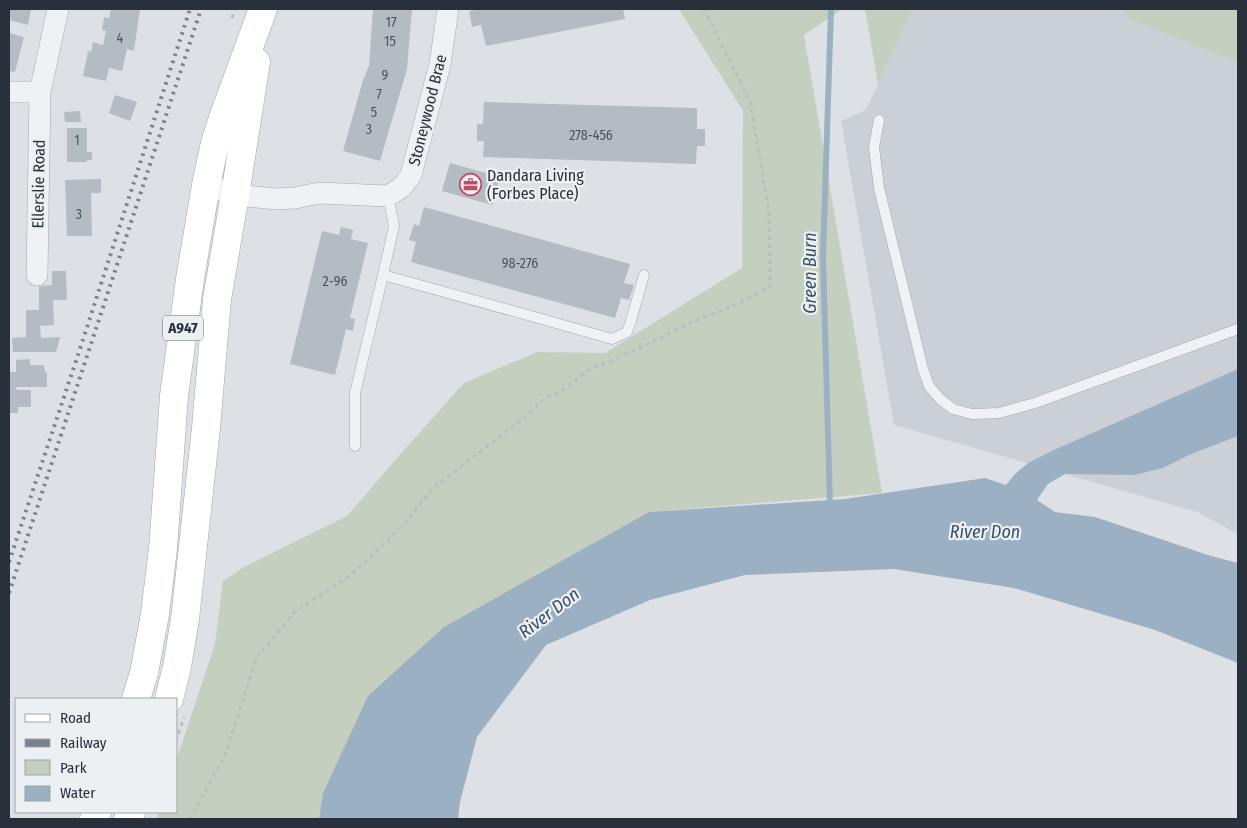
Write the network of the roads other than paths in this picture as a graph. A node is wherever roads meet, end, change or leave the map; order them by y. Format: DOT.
graph roads {
  1 [pos="58,9"];
  2 [pos="264,9"];
  3 [pos="448,9"];
  4 [pos="9,92"];
  5 [pos="40,92"];
  6 [pos="879,120"];
  7 [pos="206,185"];
  8 [pos="235,195"];
  9 [pos="388,196"];
  10 [pos="383,275"];
  11 [pos="644,275"];
  12 [pos="37,276"];
  13 [pos="1238,329"];
  14 [pos="355,446"];
  15 [pos="136,698"];
  16 [pos="169,698"];
  1 -- 5 [label="street, Ellerslie Road"];
  2 -- 7 [label="main road, A947"];
  2 -- 8 [label="main road, A947"];
  3 -- 9 [label="street, Stoneywood Brae"];
  4 -- 5 [label="street"];
  5 -- 12 [label="street, Ellerslie Road"];
  6 -- 13 [label="lane"];
  7 -- 8 [label="street"];
  7 -- 15 [label="main road, A947"];
  8 -- 9 [label="street"];
  8 -- 16 [label="main road, A947"];
  9 -- 10 [label="lane"];
  10 -- 11 [label="lane"];
  10 -- 14 [label="lane"];
}
